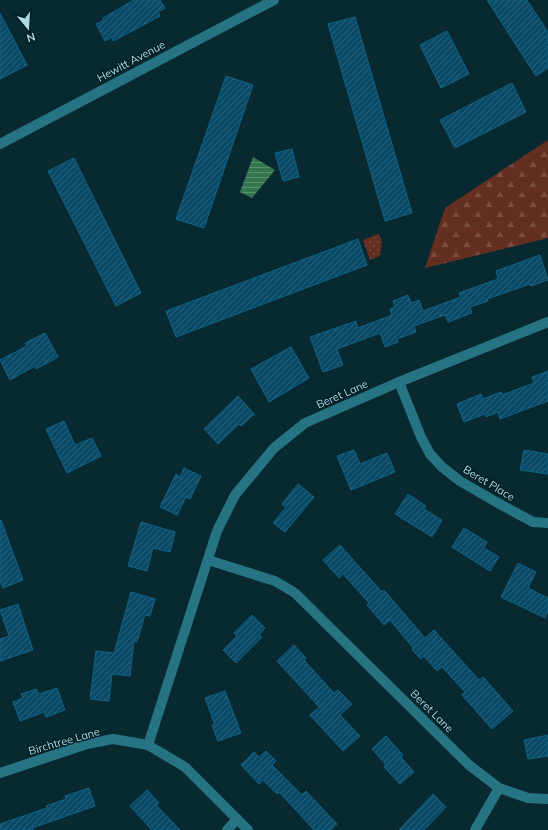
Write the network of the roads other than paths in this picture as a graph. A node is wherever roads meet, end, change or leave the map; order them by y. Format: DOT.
graph roads {
  1 [pos="274,0"];
  2 [pos="0,144"];
  3 [pos="548,322"];
  4 [pos="399,382"];
  5 [pos="548,523"];
  6 [pos="208,560"];
  7 [pos="148,744"];
  8 [pos="0,772"];
  9 [pos="500,788"];
  10 [pos="548,799"];
  11 [pos="237,819"];
  12 [pos="227,830"];
  13 [pos="248,830"];
  14 [pos="475,830"];
  1 -- 2 [label="street, Hewitt Avenue"];
  3 -- 4 [label="street, Beret Lane"];
  4 -- 5 [label="street, Beret Place"];
  4 -- 6 [label="street, Beret Lane"];
  6 -- 7 [label="street, Beret Lane"];
  6 -- 9 [label="street, Beret Lane"];
  7 -- 8 [label="street, Birchtree Lane"];
  7 -- 11 [label="street, Birchtree Lane"];
  9 -- 10 [label="street, Beret Lane"];
  9 -- 14 [label="street"];
  11 -- 12 [label="street"];
  11 -- 13 [label="street, Birchtree Lane"];
}
